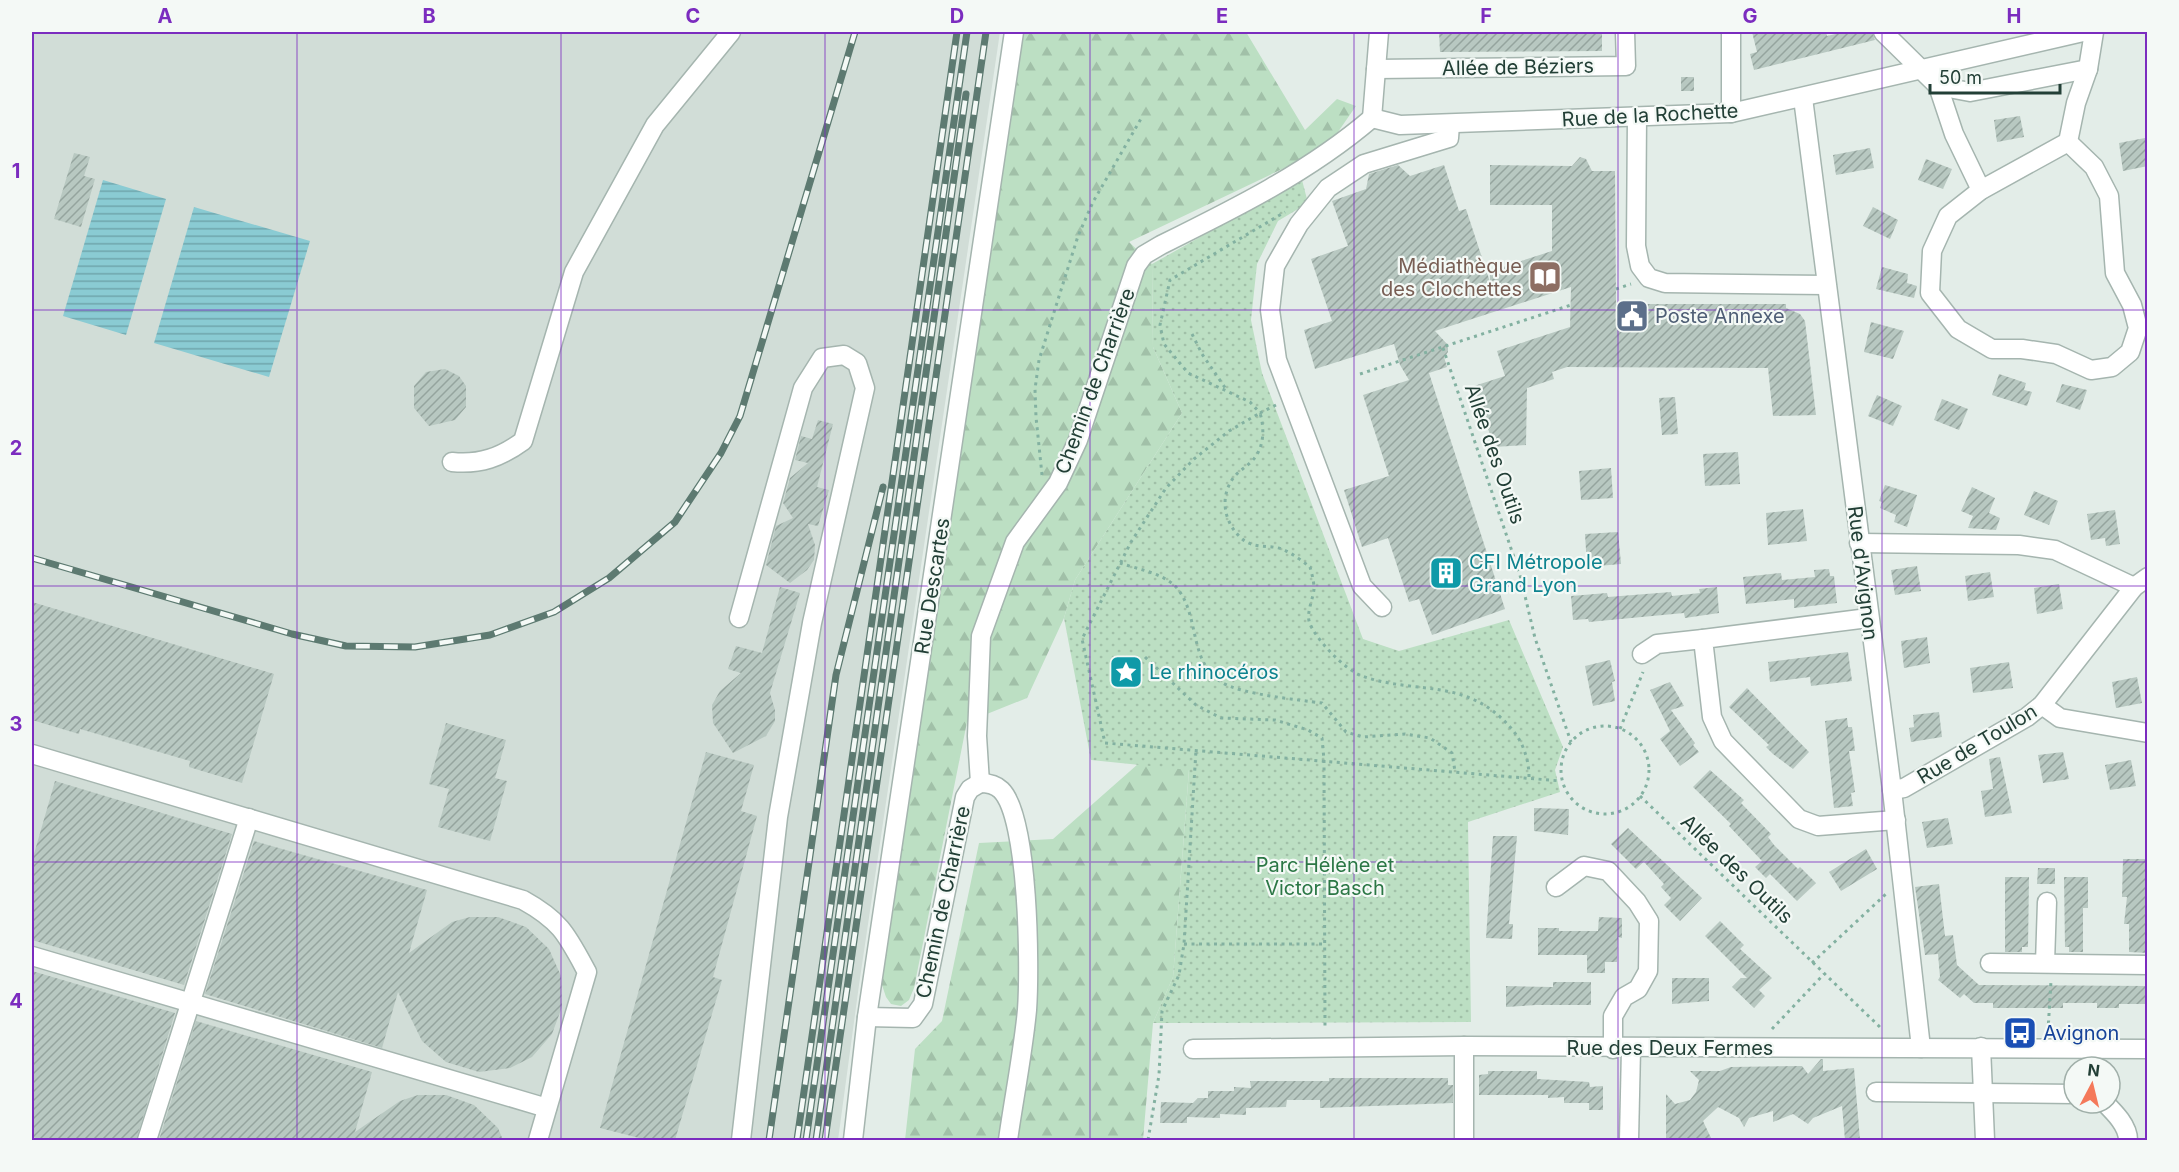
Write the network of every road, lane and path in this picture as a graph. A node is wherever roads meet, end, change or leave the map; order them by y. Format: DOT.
graph roads {
  1 [pos="730,32"];
  2 [pos="1014,32"];
  3 [pos="1379,32"];
  4 [pos="1625,32"];
  5 [pos="1731,32"];
  6 [pos="1883,32"];
  7 [pos="2083,32"];
  8 [pos="2094,32"];
  9 [pos="1376,69"];
  10 [pos="2088,69"];
  11 [pos="1924,70"];
  12 [pos="1938,86"];
  13 [pos="1803,98"];
  14 [pos="1731,113"];
  15 [pos="1142,117"];
  16 [pos="1637,117"];
  17 [pos="1372,118"];
  18 [pos="1450,124"];
  19 [pos="2068,142"];
  20 [pos="1981,190"];
  21 [pos="1288,210"];
  22 [pos="1826,285"];
  23 [pos="1571,305"];
  24 [pos="1192,334"];
  25 [pos="1443,348"];
  26 [pos="1360,374"];
  27 [pos="1226,389"];
  28 [pos="1290,397"];
  29 [pos="1260,413"];
  30 [pos="452,462"];
  31 [pos="1042,477"];
  32 [pos="1859,543"];
  33 [pos="1120,563"];
  34 [pos="2141,582"];
  35 [pos="1382,607"];
  36 [pos="739,618"];
  37 [pos="1868,618"];
  38 [pos="1703,639"];
  39 [pos="1642,654"];
  40 [pos="1145,657"];
  41 [pos="2042,705"];
  42 [pos="1620,729"];
  43 [pos="2148,733"];
  44 [pos="1571,742"];
  45 [pos="1196,750"];
  46 [pos="32,754"];
  47 [pos="1324,760"];
  48 [pos="1455,771"];
  49 [pos="1529,777"];
  50 [pos="1562,781"];
  51 [pos="980,783"];
  52 [pos="1892,790"];
  53 [pos="1640,796"];
  54 [pos="249,818"];
  55 [pos="1896,820"];
  56 [pos="1902,879"];
  57 [pos="1556,887"];
  58 [pos="2047,902"];
  59 [pos="1184,944"];
  60 [pos="1325,944"];
  61 [pos="32,956"];
  62 [pos="1812,963"];
  63 [pos="1990,963"];
  64 [pos="2049,963"];
  65 [pos="2148,965"];
  66 [pos="1824,974"];
  67 [pos="190,1003"];
  68 [pos="867,1017"];
  69 [pos="1775,1026"];
  70 [pos="1325,1029"];
  71 [pos="1464,1046"];
  72 [pos="1981,1047"];
  73 [pos="1912,1048"];
  74 [pos="2047,1048"];
  75 [pos="1193,1049"];
  76 [pos="1622,1049"];
  77 [pos="2148,1049"];
  78 [pos="1876,1092"];
  79 [pos="1983,1093"];
  80 [pos="2062,1094"];
  81 [pos="547,1108"];
  82 [pos="2116,1115"];
  83 [pos="147,1140"];
  84 [pos="538,1140"];
  85 [pos="741,1140"];
  86 [pos="853,1140"];
  87 [pos="1008,1140"];
  88 [pos="1148,1140"];
  89 [pos="1464,1140"];
  90 [pos="1629,1140"];
  91 [pos="1985,1140"];
  92 [pos="2128,1140"];
  1 -- 30 [label="street"];
  2 -- 68 [label="street, Rue Descartes"];
  3 -- 9 [label="street"];
  4 -- 9 [label="street, Allée de Béziers"];
  5 -- 14 [label="street"];
  6 -- 11 [label="street"];
  7 -- 11 [label="street, Rue de la Rochette"];
  8 -- 10 [label="street"];
  9 -- 17 [label="street"];
  10 -- 12 [label="street"];
  10 -- 19 [label="street"];
  11 -- 12 [label="street"];
  11 -- 13 [label="street, Rue de la Rochette"];
  12 -- 20 [label="street"];
  13 -- 14 [label="street, Rue de la Rochette"];
  13 -- 22 [label="street, Rue d'Avignon"];
  14 -- 16 [label="street, Rue de la Rochette"];
  15 -- 31 [label="path"];
  16 -- 18 [label="street, Rue de la Rochette"];
  16 -- 22 [label="street"];
  17 -- 18 [label="street, Rue de la Rochette"];
  17 -- 51 [label="street, Chemin de Charrière"];
  18 -- 28 [label="street"];
  19 -- 20 [label="street"];
  19 -- 20 [label="street"];
  21 -- 27 [label="path"];
  22 -- 32 [label="street, Rue d'Avignon"];
  23 -- 25 [label="path"];
  24 -- 27 [label="path"];
  25 -- 26 [label="path"];
  25 -- 44 [label="path, Allée des Outils"];
  27 -- 29 [label="path"];
  28 -- 29 [label="path"];
  28 -- 35 [label="street"];
  29 -- 33 [label="path"];
  29 -- 49 [label="path"];
  32 -- 34 [label="street"];
  32 -- 37 [label="street, Rue d'Avignon"];
  33 -- 45 [label="path"];
  33 -- 48 [label="path"];
  34 -- 41 [label="street, Rue de Toulon"];
  36 -- 85 [label="street"];
  37 -- 38 [label="street"];
  37 -- 52 [label="street, Rue d'Avignon"];
  38 -- 39 [label="street"];
  38 -- 55 [label="street"];
  39 -- 42 [label="path"];
  40 -- 47 [label="path"];
  41 -- 43 [label="street"];
  41 -- 52 [label="street, Rue de Toulon"];
  42 -- 44 [label="path"];
  42 -- 53 [label="path"];
  44 -- 50 [label="path"];
  45 -- 47 [label="path"];
  45 -- 59 [label="path"];
  46 -- 54 [label="street"];
  47 -- 48 [label="path"];
  47 -- 60 [label="path"];
  48 -- 49 [label="path"];
  49 -- 50 [label="path"];
  50 -- 53 [label="path"];
  51 -- 68 [label="street, Chemin de Charrière"];
  51 -- 87 [label="street"];
  52 -- 55 [label="street, Rue d'Avignon"];
  53 -- 62 [label="path, Allée des Outils"];
  54 -- 67 [label="street"];
  54 -- 81 [label="street"];
  55 -- 56 [label="street, Rue d'Avignon"];
  56 -- 62 [label="path"];
  56 -- 73 [label="street, Rue d'Avignon"];
  57 -- 76 [label="street"];
  58 -- 64 [label="street"];
  59 -- 60 [label="path"];
  59 -- 88 [label="path"];
  60 -- 70 [label="path"];
  61 -- 67 [label="street"];
  62 -- 66 [label="path, Allée des Outils"];
  63 -- 64 [label="street"];
  64 -- 65 [label="street"];
  64 -- 74 [label="path"];
  66 -- 69 [label="path"];
  66 -- 73 [label="path, Allée des Outils"];
  67 -- 81 [label="street"];
  67 -- 83 [label="street"];
  68 -- 86 [label="street, Rue Descartes"];
  71 -- 75 [label="street, Rue des Deux Fermes"];
  71 -- 76 [label="street, Rue des Deux Fermes"];
  71 -- 89 [label="street"];
  72 -- 73 [label="street, Rue des Deux Fermes"];
  72 -- 74 [label="street, Rue des Deux Fermes"];
  72 -- 79 [label="street"];
  73 -- 76 [label="street, Rue des Deux Fermes"];
  74 -- 77 [label="street, Rue des Deux Fermes"];
  76 -- 90 [label="street"];
  78 -- 79 [label="street"];
  79 -- 80 [label="street"];
  79 -- 91 [label="street"];
  81 -- 84 [label="street"];
  82 -- 92 [label="street"];
}
